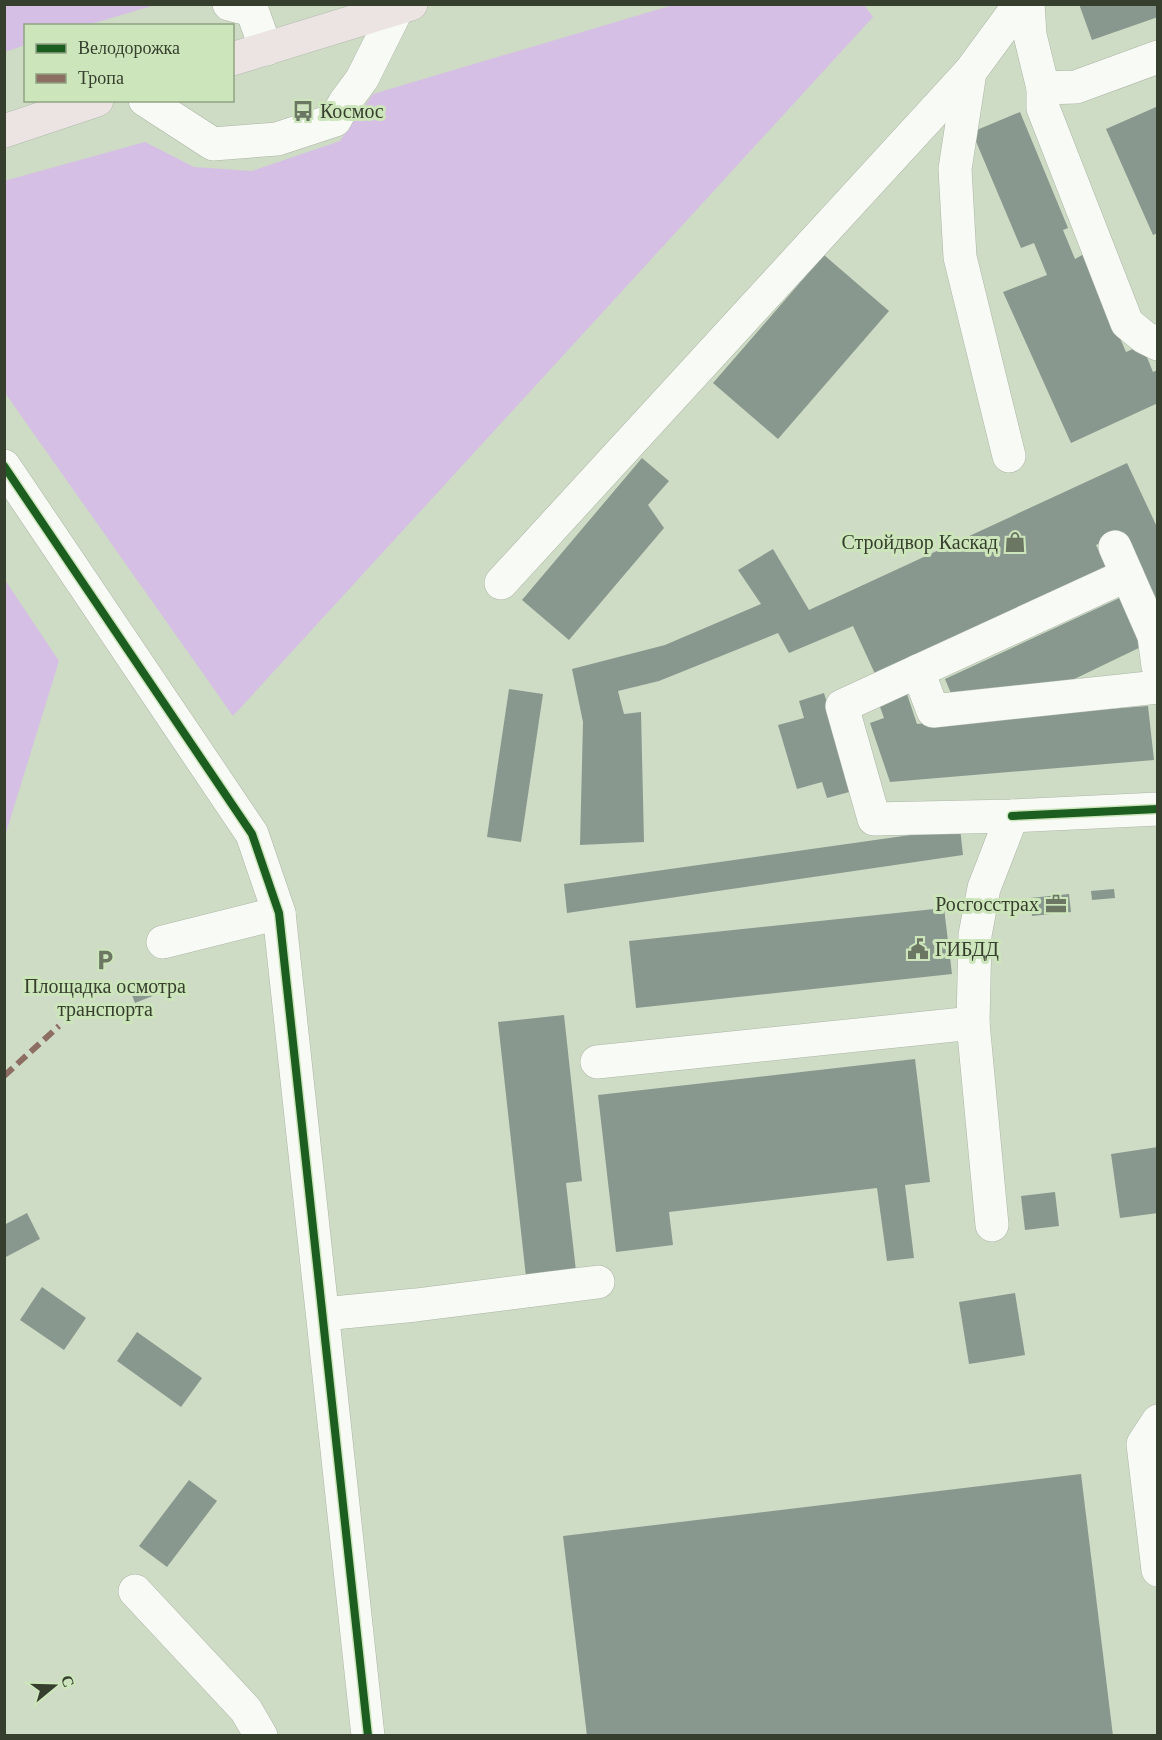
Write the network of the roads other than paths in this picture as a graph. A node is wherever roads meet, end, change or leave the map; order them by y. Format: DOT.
graph roads {
  1 [pos="229,4"];
  2 [pos="1020,4"];
  3 [pos="1028,4"];
  4 [pos="404,7"];
  5 [pos="266,49"];
  6 [pos="1158,57"];
  7 [pos="234,58"];
  8 [pos="970,72"];
  9 [pos="1043,88"];
  10 [pos="91,102"];
  11 [pos="148,102"];
  12 [pos="4,130"];
  13 [pos="1158,344"];
  14 [pos="1009,456"];
  15 [pos="4,466"];
  16 [pos="501,583"];
  17 [pos="1158,666"];
  18 [pos="918,671"];
  19 [pos="1158,687"];
  20 [pos="1158,809"];
  21 [pos="1012,816"];
  22 [pos="279,913"];
  23 [pos="163,942"];
  24 [pos="973,1023"];
  25 [pos="597,1062"];
  26 [pos="992,1225"];
  27 [pos="597,1282"];
  28 [pos="323,1314"];
  29 [pos="1158,1421"];
  30 [pos="1158,1570"];
  31 [pos="135,1591"];
  32 [pos="261,1736"];
  33 [pos="368,1736"];
  1 -- 5 [label="street"];
  2 -- 8 [label="street"];
  3 -- 9 [label="street"];
  4 -- 5 [label="main road"];
  4 -- 11 [label="street"];
  5 -- 7 [label="main road"];
  6 -- 9 [label="street"];
  8 -- 14 [label="street"];
  8 -- 16 [label="street"];
  9 -- 13 [label="street"];
  10 -- 12 [label="main road"];
  15 -- 22 [label="street"];
  17 -- 18 [label="street"];
  18 -- 19 [label="street"];
  18 -- 21 [label="street"];
  20 -- 21 [label="street"];
  21 -- 24 [label="street"];
  22 -- 23 [label="street"];
  22 -- 28 [label="street"];
  24 -- 25 [label="street"];
  24 -- 26 [label="street"];
  27 -- 28 [label="street"];
  28 -- 33 [label="street"];
  29 -- 30 [label="street"];
  31 -- 32 [label="street"];
}
